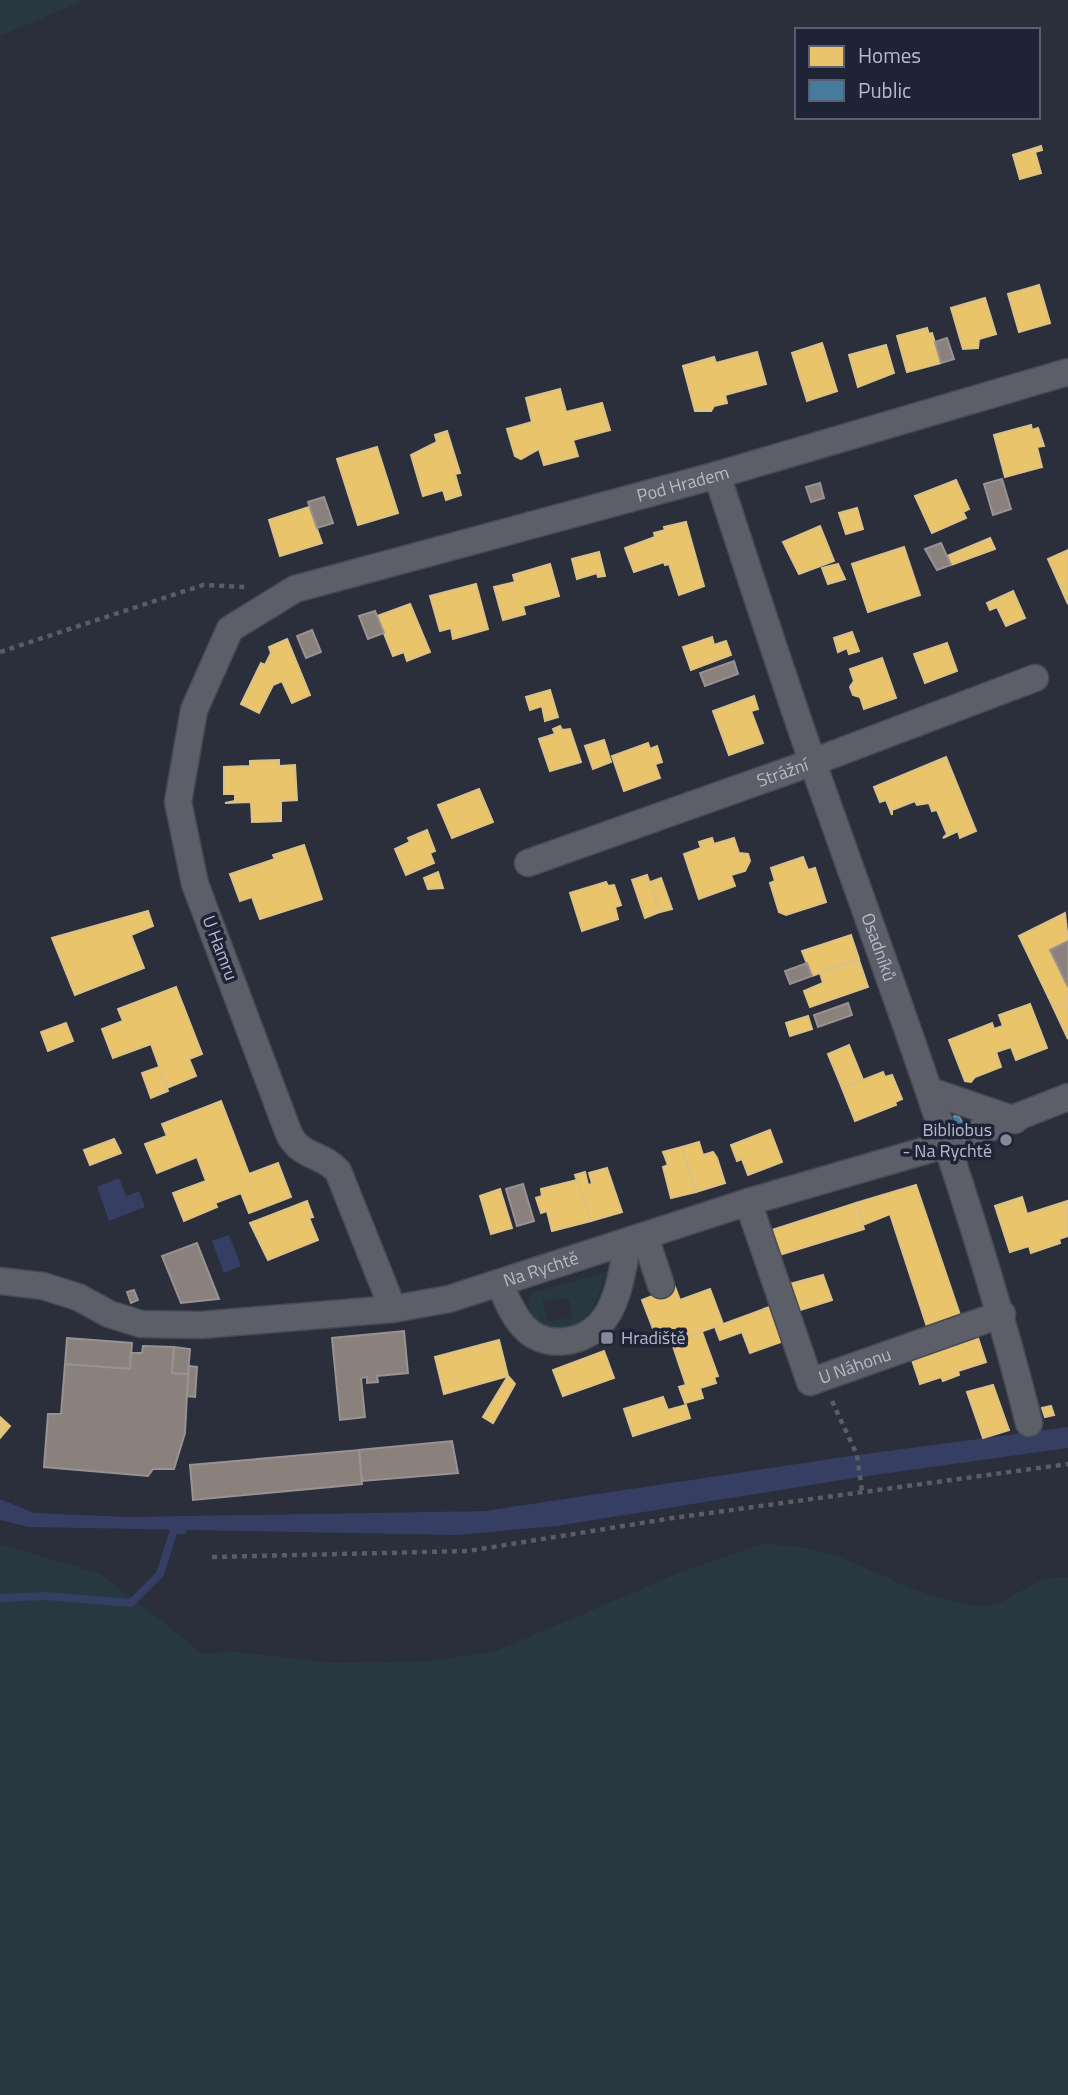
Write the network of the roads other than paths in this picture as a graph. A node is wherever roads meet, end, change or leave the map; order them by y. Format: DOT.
graph roads {
  1 [pos="1068,372"];
  2 [pos="717,475"];
  3 [pos="295,589"];
  4 [pos="1035,678"];
  5 [pos="813,762"];
  6 [pos="528,863"];
  7 [pos="930,1091"];
  8 [pos="1068,1097"];
  9 [pos="1015,1120"];
  10 [pos="948,1144"];
  11 [pos="748,1202"];
  12 [pos="636,1240"];
  13 [pos="0,1281"];
  14 [pos="500,1284"];
  15 [pos="661,1285"];
  16 [pos="393,1309"];
  17 [pos="1002,1314"];
  18 [pos="1029,1423"];
  1 -- 2 [label="street, Pod Hradem"];
  2 -- 3 [label="street, Pod Hradem"];
  2 -- 5 [label="street, Osadníků"];
  3 -- 16 [label="street, U Hamru"];
  4 -- 5 [label="street, Strážní"];
  5 -- 6 [label="street, Strážní"];
  5 -- 7 [label="street, Osadníků"];
  7 -- 9 [label="street"];
  7 -- 10 [label="street, Osadníků"];
  8 -- 9 [label="street, Na Rychtě"];
  9 -- 10 [label="street, Na Rychtě"];
  10 -- 11 [label="street, Na Rychtě"];
  10 -- 17 [label="street, Osadníků"];
  11 -- 12 [label="street, Na Rychtě"];
  11 -- 17 [label="street, U Náhonu"];
  12 -- 14 [label="street, Na Rychtě"];
  12 -- 14 [label="street"];
  12 -- 15 [label="street"];
  13 -- 16 [label="street, Na Rychtě"];
  14 -- 16 [label="street, Na Rychtě"];
  17 -- 18 [label="street, Osadníků"];
}
